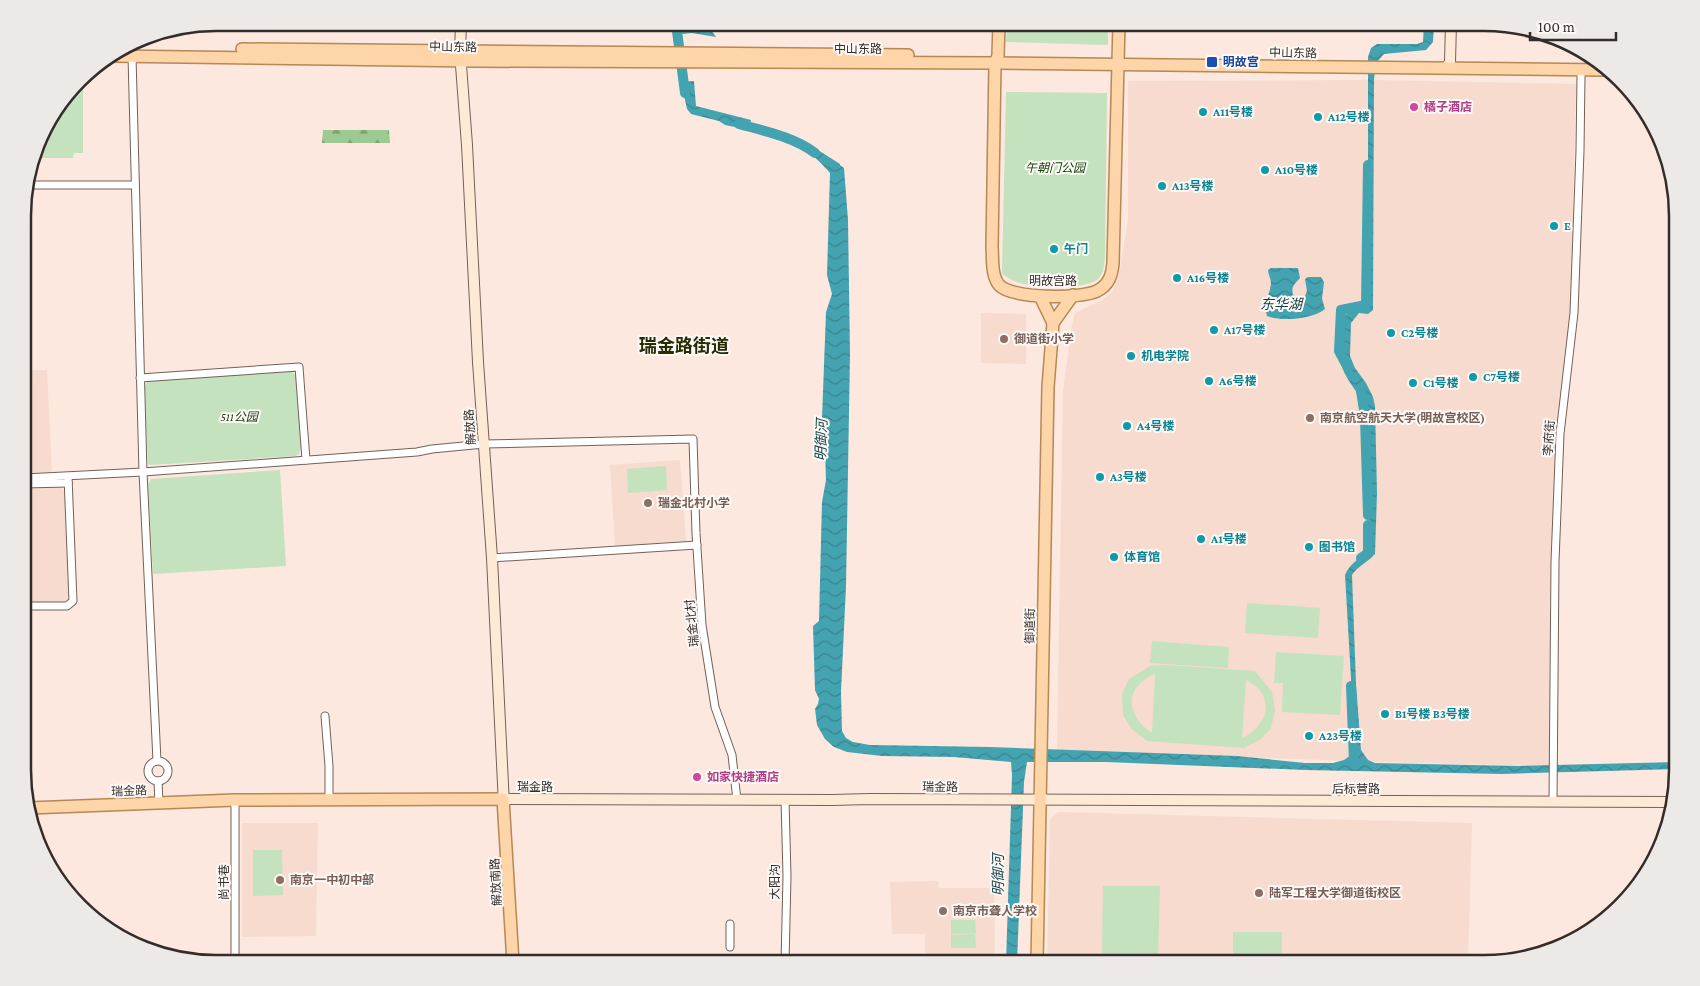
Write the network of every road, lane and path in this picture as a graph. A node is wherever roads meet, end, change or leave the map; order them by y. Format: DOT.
graph roads {
  1 [pos="461,31"];
  2 [pos="999,31"];
  3 [pos="1119,31"];
  4 [pos="1444,31"];
  5 [pos="1450,31"];
  6 [pos="129,52"];
  7 [pos="131,52"];
  8 [pos="460,57"];
  9 [pos="997,60"];
  10 [pos="1118,61"];
  11 [pos="1446,64"];
  12 [pos="1590,64"];
  13 [pos="1597,70"];
  14 [pos="1581,76"];
  15 [pos="134,185"];
  16 [pos="34,186"];
  17 [pos="1073,295"];
  18 [pos="1040,296"];
  19 [pos="1053,323"];
  20 [pos="140,378"];
  21 [pos="484,444"];
  22 [pos="306,460"];
  23 [pos="143,472"];
  24 [pos="31,478"];
  25 [pos="68,480"];
  26 [pos="31,483"];
  27 [pos="697,545"];
  28 [pos="492,558"];
  29 [pos="31,606"];
  30 [pos="325,716"];
  31 [pos="157,760"];
  32 [pos="158,780"];
  33 [pos="503,799"];
  34 [pos="1040,799"];
  35 [pos="235,800"];
  36 [pos="329,800"];
  37 [pos="737,800"];
  38 [pos="785,800"];
  39 [pos="1553,802"];
  40 [pos="1666,802"];
  41 [pos="159,803"];
  42 [pos="35,808"];
  43 [pos="730,924"];
  44 [pos="730,947"];
  45 [pos="512,948"];
  46 [pos="235,955"];
  47 [pos="513,955"];
  48 [pos="785,955"];
  49 [pos="1037,955"];
  1 -- 8 [label="main road, 解放路"];
  2 -- 9 [label="main road, 明故宫路"];
  3 -- 10 [label="main road, 明故宫路"];
  4 -- 11 [label="main road"];
  5 -- 11 [label="main road"];
  6 -- 15 [label="street"];
  7 -- 8 [label="main road, 中山东路"];
  8 -- 9 [label="main road, 中山东路"];
  8 -- 21 [label="main road, 解放路"];
  9 -- 10 [label="main road, 中山东路"];
  9 -- 18 [label="main road, 明故宫路"];
  10 -- 11 [label="main road, 中山东路"];
  10 -- 17 [label="main road, 明故宫路"];
  11 -- 12 [label="main road, 中山东路"];
  11 -- 13 [label="main road, 中山东路"];
  14 -- 39 [label="street, 李府街"];
  15 -- 16 [label="street"];
  15 -- 20 [label="street"];
  17 -- 18 [label="main road, 明故宫路"];
  17 -- 19 [label="main road"];
  18 -- 19 [label="main road"];
  19 -- 34 [label="main road, 御道街"];
  20 -- 22 [label="street"];
  20 -- 23 [label="street"];
  21 -- 22 [label="street"];
  21 -- 27 [label="street, 瑞金北村"];
  21 -- 28 [label="main road, 解放路"];
  22 -- 23 [label="street"];
  23 -- 25 [label="street"];
  23 -- 31 [label="street"];
  24 -- 25 [label="street"];
  25 -- 26 [label="street"];
  25 -- 29 [label="street"];
  27 -- 28 [label="street"];
  27 -- 37 [label="street, 瑞金北村"];
  28 -- 33 [label="main road, 解放路"];
  30 -- 36 [label="street"];
  31 -- 32 [label="street"];
  31 -- 32 [label="street"];
  32 -- 41 [label="street"];
  33 -- 36 [label="main road, 瑞金路"];
  33 -- 37 [label="main road, 瑞金路"];
  33 -- 45 [label="main road, 解放南路"];
  34 -- 38 [label="main road, 瑞金路"];
  34 -- 39 [label="main road, 后标营路"];
  34 -- 49 [label="main road, 御道街"];
  35 -- 36 [label="main road, 瑞金路"];
  35 -- 41 [label="main road, 瑞金路"];
  35 -- 46 [label="street, 尚书巷"];
  37 -- 38 [label="main road, 瑞金路"];
  38 -- 48 [label="street, 大阳沟"];
  39 -- 40 [label="main road, 后标营路"];
  41 -- 42 [label="main road, 瑞金路"];
  43 -- 44 [label="street"];
  45 -- 47 [label="main road"];
}
